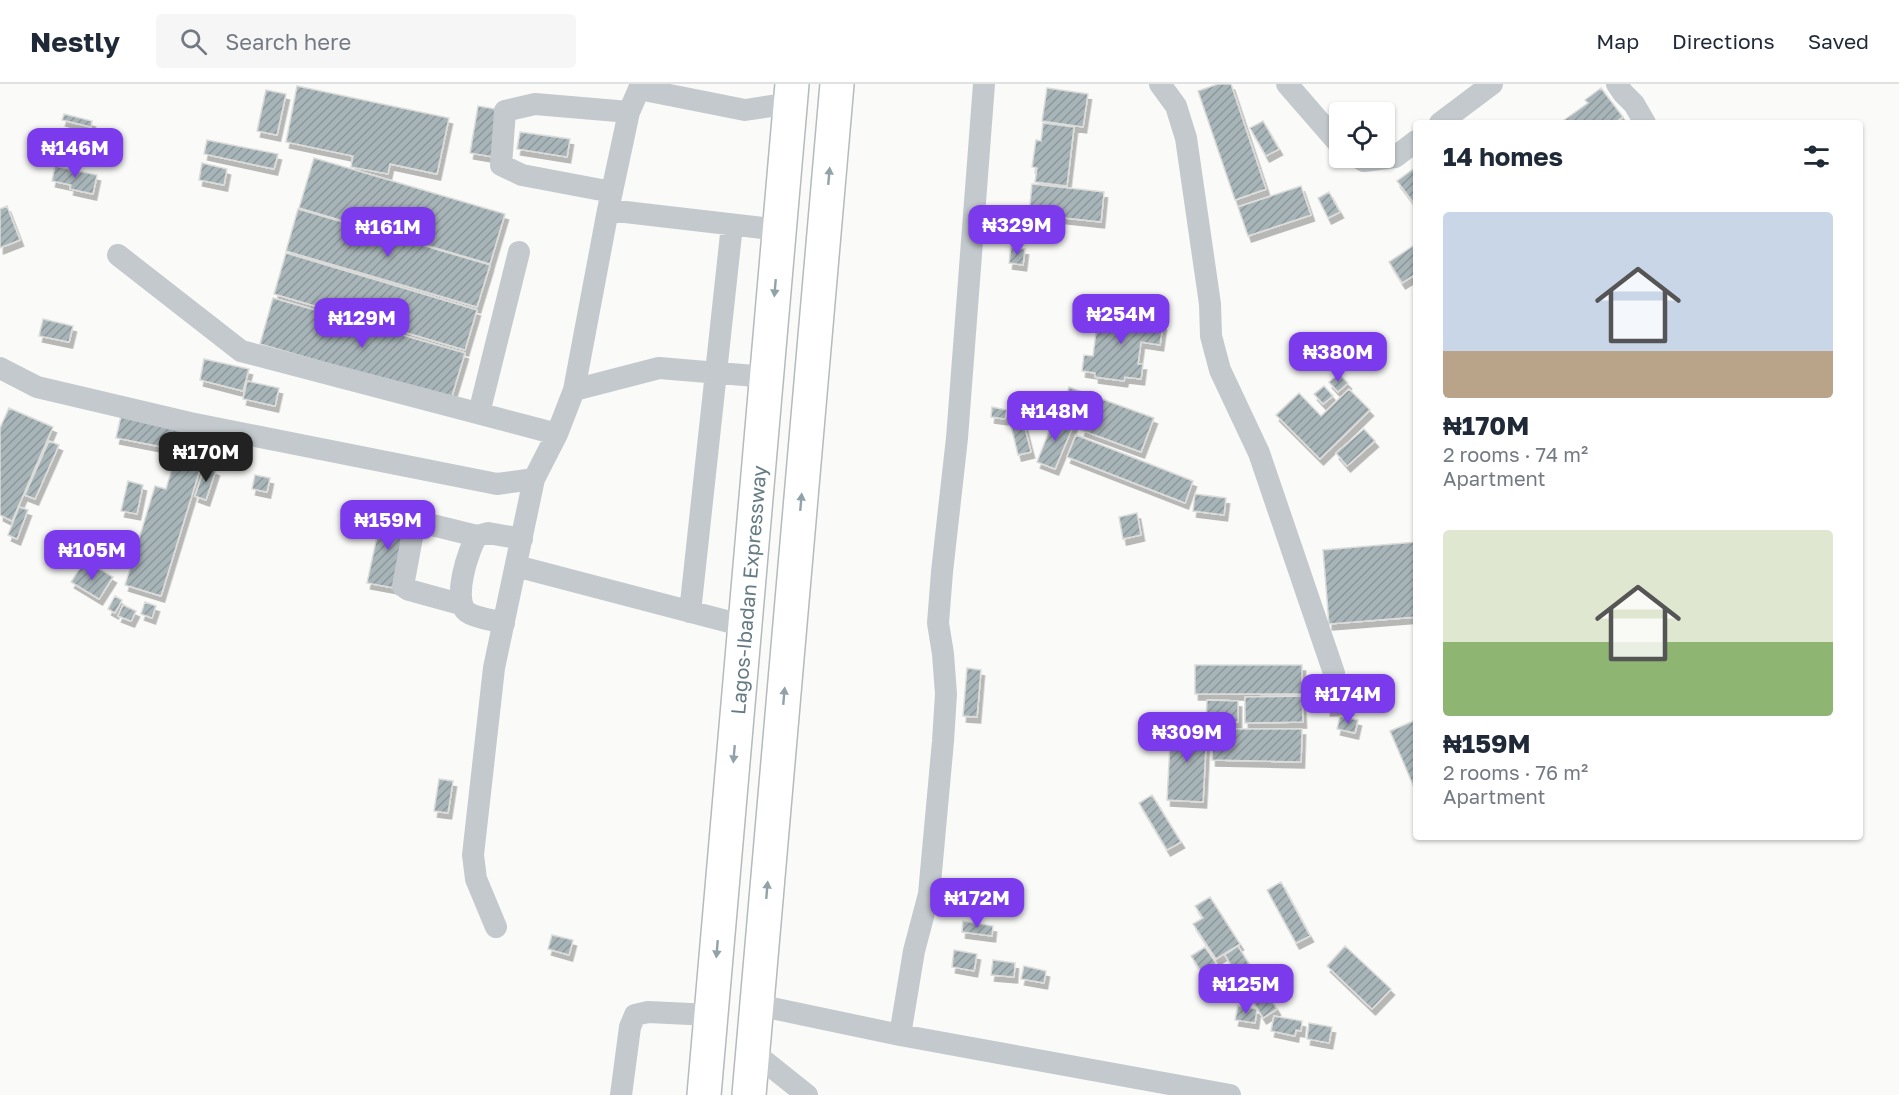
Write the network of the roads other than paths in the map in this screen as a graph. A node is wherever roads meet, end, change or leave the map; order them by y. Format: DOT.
graph roads {
  1 [pos="837,84"];
  2 [pos="984,84"];
  3 [pos="1160,84"];
  4 [pos="1287,84"];
  5 [pos="1492,84"];
  6 [pos="1617,84"];
  7 [pos="792,94"];
  8 [pos="629,112"];
  9 [pos="1444,120"];
  10 [pos="1643,120"];
  11 [pos="1329,132"];
  12 [pos="1413,143"];
  13 [pos="1395,157"];
  14 [pos="610,201"];
  15 [pos="732,225"];
  16 [pos="780,230"];
  17 [pos="519,252"];
  18 [pos="118,255"];
  19 [pos="0,368"];
  20 [pos="716,372"];
  21 [pos="767,377"];
  22 [pos="574,390"];
  23 [pos="479,413"];
  24 [pos="557,434"];
  25 [pos="534,479"];
  26 [pos="477,536"];
  27 [pos="522,539"];
  28 [pos="516,566"];
  29 [pos="460,604"];
  30 [pos="690,612"];
  31 [pos="504,623"];
  32 [pos="745,626"];
  33 [pos="1334,673"];
  34 [pos="496,927"];
  35 [pos="757,1005"];
  36 [pos="711,1016"];
  37 [pos="900,1035"];
  38 [pos="753,1052"];
  39 [pos="621,1095"];
  40 [pos="704,1095"];
  41 [pos="749,1095"];
  42 [pos="807,1095"];
  43 [pos="1230,1095"];
  35 -- 1 [label="highway, one-way"];
  2 -- 37 [label="street"];
  3 -- 33 [label="street"];
  4 -- 11 [label="street"];
  5 -- 9 [label="street"];
  6 -- 10 [label="street"];
  7 -- 8 [label="street"];
  7 -- 16 [label="highway, Lagos-Ibadan Expressway"];
  8 -- 14 [label="street"];
  8 -- 14 [label="street"];
  12 -- 13 [label="street"];
  14 -- 15 [label="street"];
  14 -- 22 [label="street"];
  15 -- 16 [label="street"];
  15 -- 20 [label="street"];
  16 -- 21 [label="highway, Lagos-Ibadan Expressway, one-way"];
  17 -- 23 [label="street"];
  18 -- 23 [label="street"];
  19 -- 25 [label="street"];
  20 -- 21 [label="street"];
  20 -- 22 [label="street"];
  20 -- 30 [label="street"];
  21 -- 32 [label="highway, Lagos-Ibadan Expressway"];
  22 -- 24 [label="street"];
  23 -- 24 [label="street"];
  24 -- 25 [label="street"];
  25 -- 27 [label="street"];
  26 -- 27 [label="street"];
  26 -- 29 [label="street"];
  26 -- 29 [label="street"];
  27 -- 28 [label="street"];
  28 -- 30 [label="street"];
  28 -- 31 [label="street"];
  29 -- 31 [label="street"];
  30 -- 32 [label="street"];
  31 -- 34 [label="street"];
  32 -- 36 [label="highway, Lagos-Ibadan Expressway, one-way"];
  35 -- 37 [label="street"];
  35 -- 38 [label="highway"];
  36 -- 39 [label="street"];
  36 -- 40 [label="highway, Lagos-Ibadan Expressway"];
  37 -- 43 [label="street"];
  38 -- 41 [label="highway"];
  38 -- 42 [label="street"];
}
